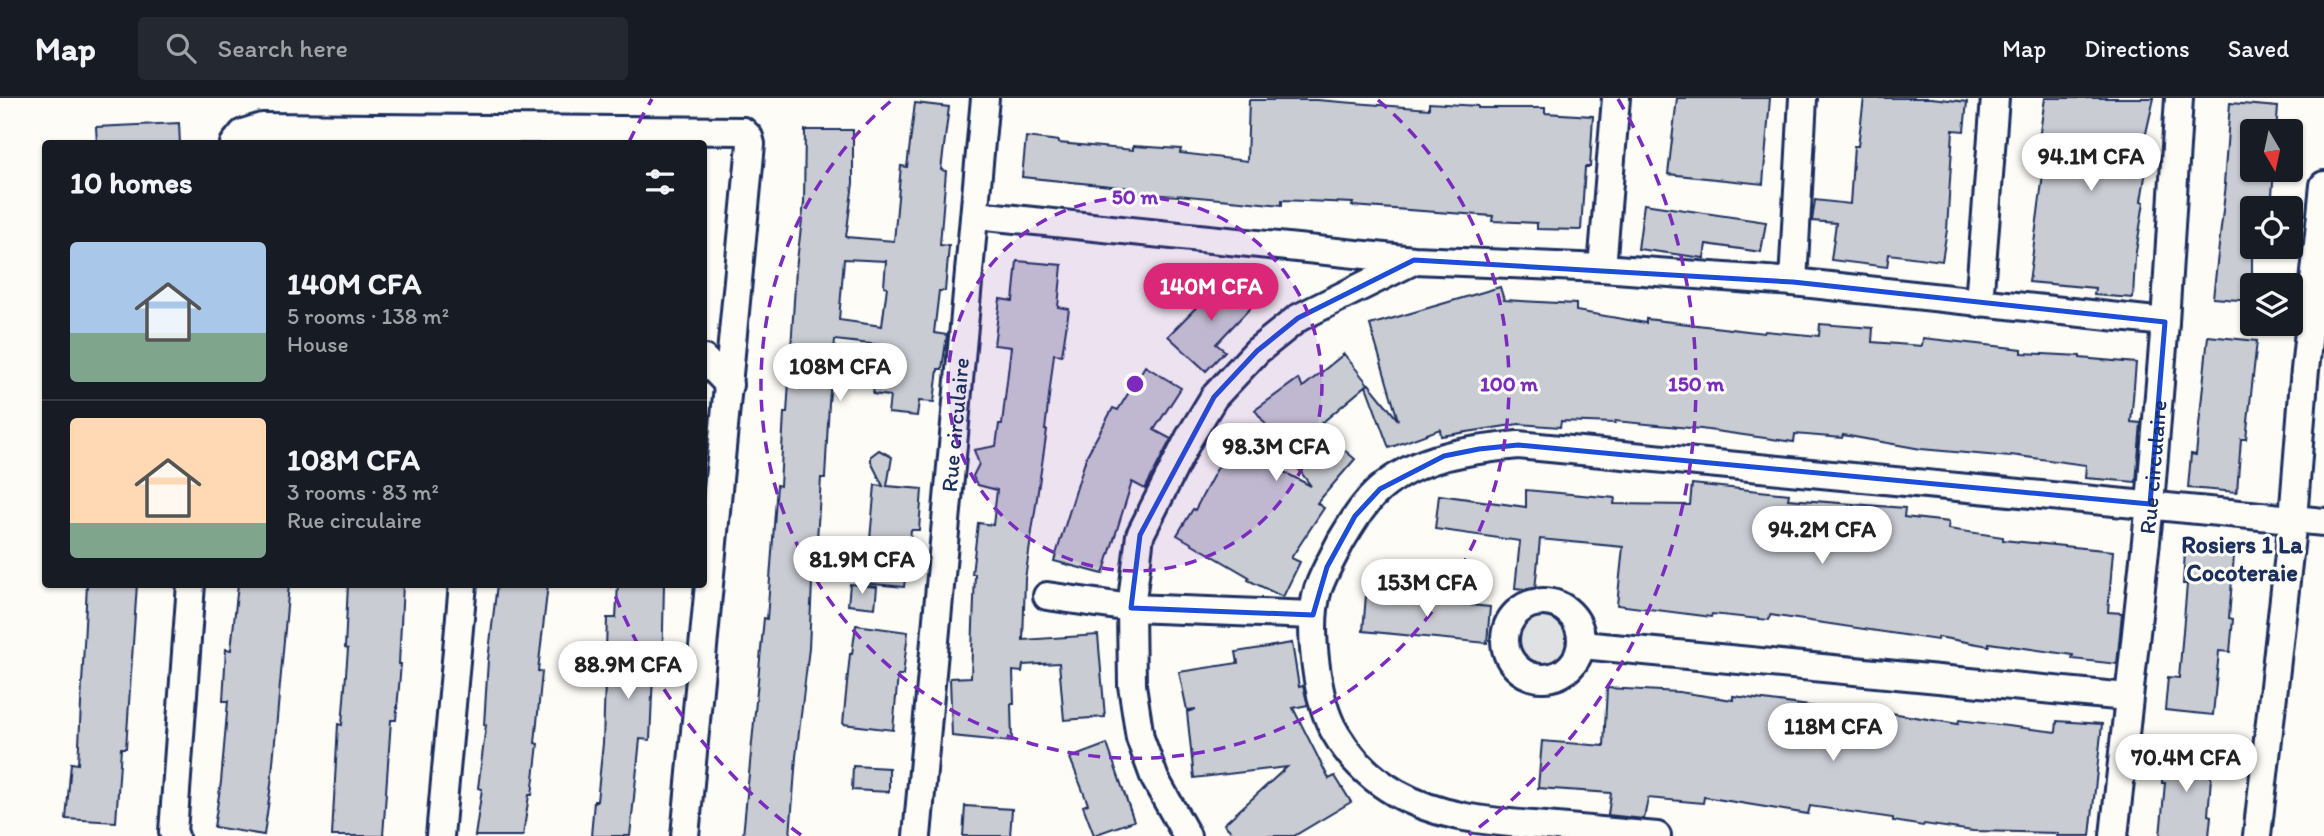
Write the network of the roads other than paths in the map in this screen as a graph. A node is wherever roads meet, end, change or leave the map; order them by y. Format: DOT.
graph roads {
  1 [pos="985,98"];
  2 [pos="1616,98"];
  3 [pos="1802,98"];
  4 [pos="1995,98"];
  5 [pos="2179,98"];
  6 [pos="238,140"];
  7 [pos="2324,185"];
  8 [pos="976,215"];
  9 [pos="1414,260"];
  10 [pos="1602,268"];
  11 [pos="1793,282"];
  12 [pos="1979,303"];
  13 [pos="2165,322"];
  14 [pos="707,362"];
  15 [pos="729,385"];
  16 [pos="2150,504"];
  17 [pos="2293,519"];
  18 [pos="2324,522"];
  19 [pos="191,588"];
  20 [pos="463,588"];
  21 [pos="1047,596"];
  22 [pos="1131,608"];
  23 [pos="1313,615"];
  24 [pos="1582,645"];
  25 [pos="2127,697"];
  26 [pos="176,836"];
  27 [pos="440,836"];
  28 [pos="685,836"];
  29 [pos="917,836"];
  30 [pos="1187,836"];
  31 [pos="1657,836"];
  32 [pos="2114,836"];
  33 [pos="2257,836"];
  1 -- 8 [label="street, Rue circulaire"];
  2 -- 10 [label="street"];
  3 -- 11 [label="street"];
  4 -- 12 [label="street"];
  5 -- 13 [label="street, Rue circulaire"];
  6 -- 15 [label="street"];
  7 -- 17 [label="street"];
  8 -- 9 [label="street"];
  8 -- 29 [label="street, Rue circulaire"];
  9 -- 10 [label="street"];
  9 -- 22 [label="street"];
  10 -- 11 [label="street"];
  11 -- 12 [label="street"];
  12 -- 13 [label="street"];
  13 -- 16 [label="street, Rue circulaire"];
  14 -- 15 [label="street"];
  15 -- 28 [label="street"];
  16 -- 17 [label="street"];
  16 -- 23 [label="street"];
  16 -- 25 [label="street, Rue circulaire"];
  17 -- 18 [label="street"];
  17 -- 33 [label="street"];
  19 -- 26 [label="street"];
  20 -- 27 [label="street"];
  21 -- 22 [label="street"];
  22 -- 23 [label="street"];
  22 -- 30 [label="street"];
  23 -- 31 [label="street"];
  24 -- 25 [label="street"];
  25 -- 32 [label="street, Rue circulaire"];
}
